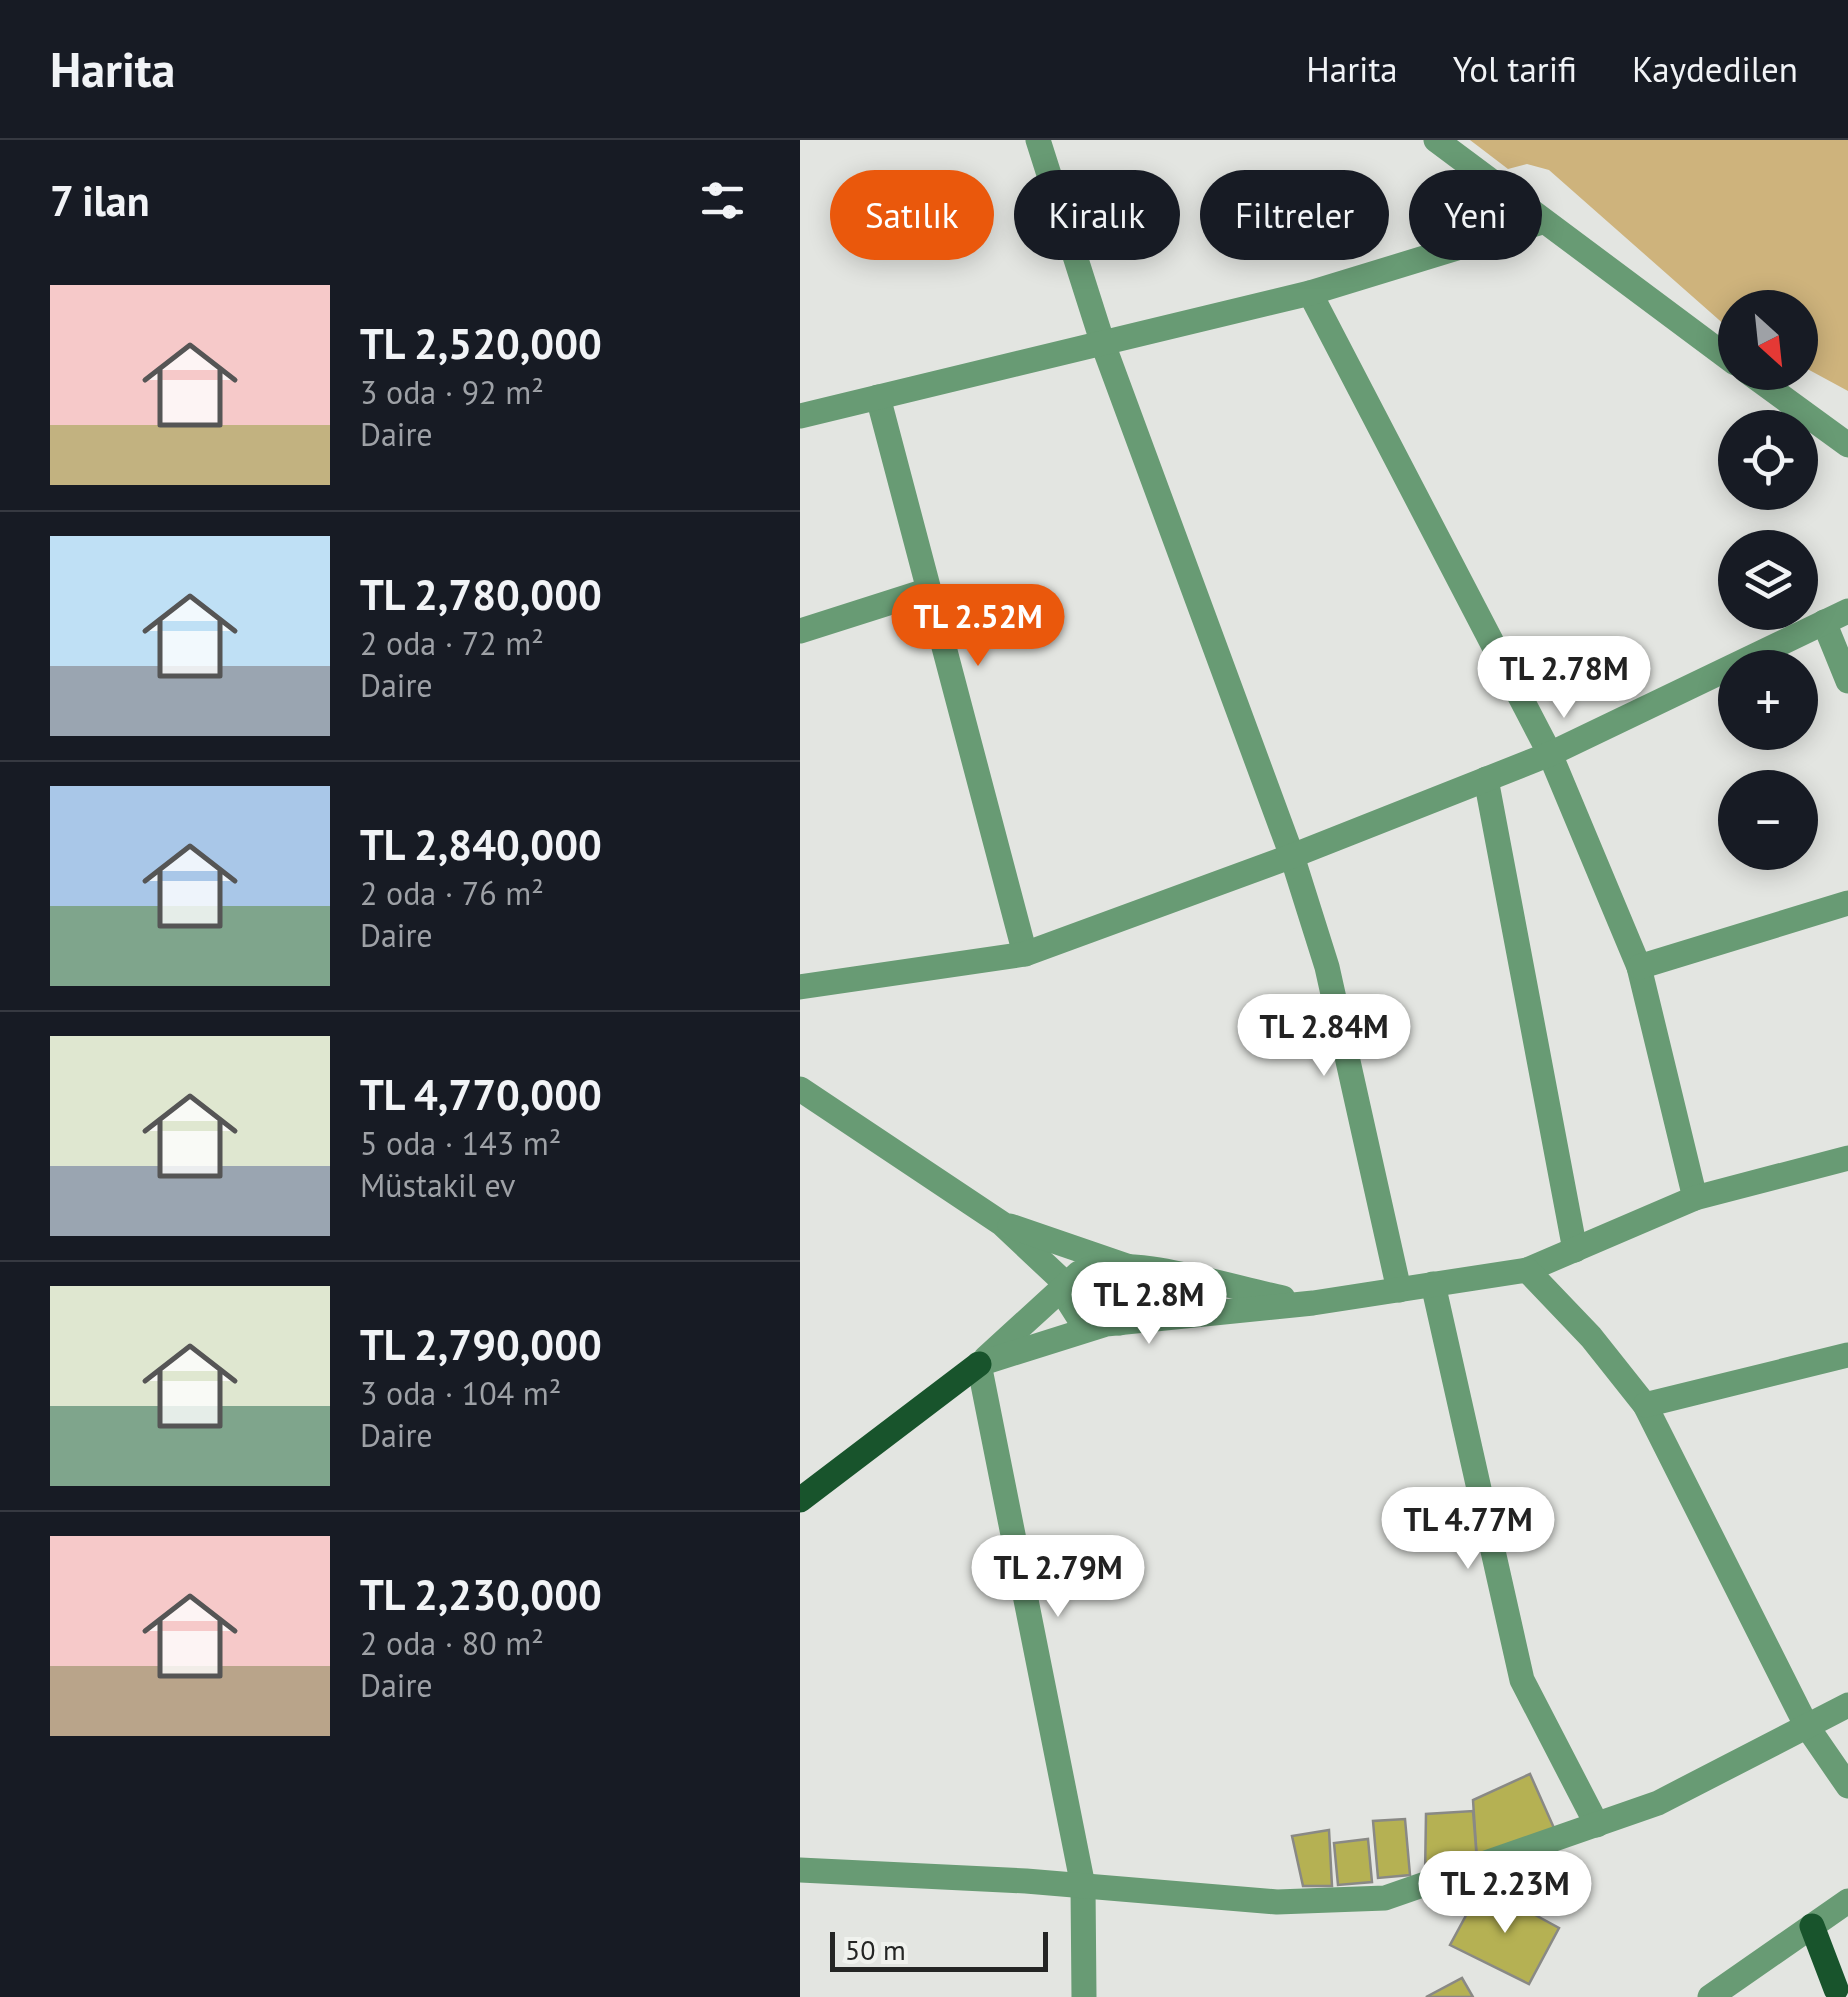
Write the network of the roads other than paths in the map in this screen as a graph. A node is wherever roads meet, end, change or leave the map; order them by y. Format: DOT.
graph roads {
  1 [pos="1038,140"];
  2 [pos="1436,140"];
  3 [pos="1475,170"];
  4 [pos="1542,222"];
  5 [pos="1418,260"];
  6 [pos="1310,293"];
  7 [pos="1103,344"];
  8 [pos="1718,351"];
  9 [pos="1773,390"];
  10 [pos="878,397"];
  11 [pos="800,416"];
  12 [pos="1848,445"];
  13 [pos="929,590"];
  14 [pos="1848,611"];
  15 [pos="1824,622"];
  16 [pos="800,631"];
  17 [pos="1848,681"];
  18 [pos="1550,754"];
  19 [pos="1486,779"];
  20 [pos="1292,856"];
  21 [pos="1848,902"];
  22 [pos="1025,954"];
  23 [pos="1639,967"];
  24 [pos="800,987"];
  25 [pos="800,1089"];
  26 [pos="1848,1158"];
  27 [pos="1694,1198"];
  28 [pos="1001,1224"];
  29 [pos="1575,1250"];
  30 [pos="1127,1266"];
  31 [pos="1527,1270"];
  32 [pos="1434,1284"];
  33 [pos="1067,1285"];
  34 [pos="1399,1290"];
  35 [pos="1312,1303"];
  36 [pos="1112,1323"];
  37 [pos="1848,1354"];
  38 [pos="979,1364"];
  39 [pos="1645,1405"];
  40 [pos="800,1500"];
  41 [pos="1848,1705"];
  42 [pos="1806,1725"];
  43 [pos="1848,1786"];
  44 [pos="1598,1825"];
  45 [pos="800,1870"];
  46 [pos="1083,1886"];
  47 [pos="1848,1900"];
  48 [pos="1812,1926"];
  49 [pos="1834,1991"];
  50 [pos="1084,1997"];
  51 [pos="1710,1997"];
  1 -- 7 [label="street"];
  2 -- 3 [label="street"];
  4 -- 8 [label="street"];
  5 -- 6 [label="street"];
  6 -- 7 [label="street"];
  6 -- 18 [label="street"];
  7 -- 10 [label="street"];
  7 -- 20 [label="street"];
  9 -- 12 [label="street"];
  10 -- 11 [label="street"];
  10 -- 13 [label="street"];
  13 -- 16 [label="street"];
  13 -- 22 [label="street"];
  14 -- 15 [label="street"];
  15 -- 17 [label="street"];
  15 -- 18 [label="street"];
  18 -- 19 [label="street"];
  18 -- 23 [label="street"];
  19 -- 20 [label="street"];
  19 -- 29 [label="street"];
  20 -- 22 [label="street"];
  20 -- 34 [label="street"];
  21 -- 23 [label="street"];
  22 -- 24 [label="street"];
  23 -- 27 [label="street"];
  25 -- 28 [label="street"];
  26 -- 27 [label="street"];
  27 -- 29 [label="street"];
  28 -- 30 [label="street"];
  28 -- 33 [label="street"];
  29 -- 31 [label="street"];
  30 -- 33 [label="street"];
  30 -- 35 [label="street"];
  30 -- 36 [label="street"];
  31 -- 32 [label="street"];
  31 -- 39 [label="street"];
  32 -- 34 [label="street"];
  32 -- 44 [label="street"];
  33 -- 36 [label="street"];
  33 -- 38 [label="street"];
  34 -- 35 [label="street"];
  35 -- 36 [label="street"];
  36 -- 38 [label="street"];
  37 -- 39 [label="street"];
  38 -- 40 [label="main road"];
  38 -- 46 [label="street"];
  39 -- 42 [label="street"];
  41 -- 42 [label="street"];
  42 -- 43 [label="street"];
  42 -- 44 [label="street"];
  44 -- 46 [label="street"];
  45 -- 46 [label="street"];
  46 -- 50 [label="street"];
  47 -- 48 [label="street"];
  48 -- 49 [label="main road"];
  48 -- 51 [label="street"];
}
